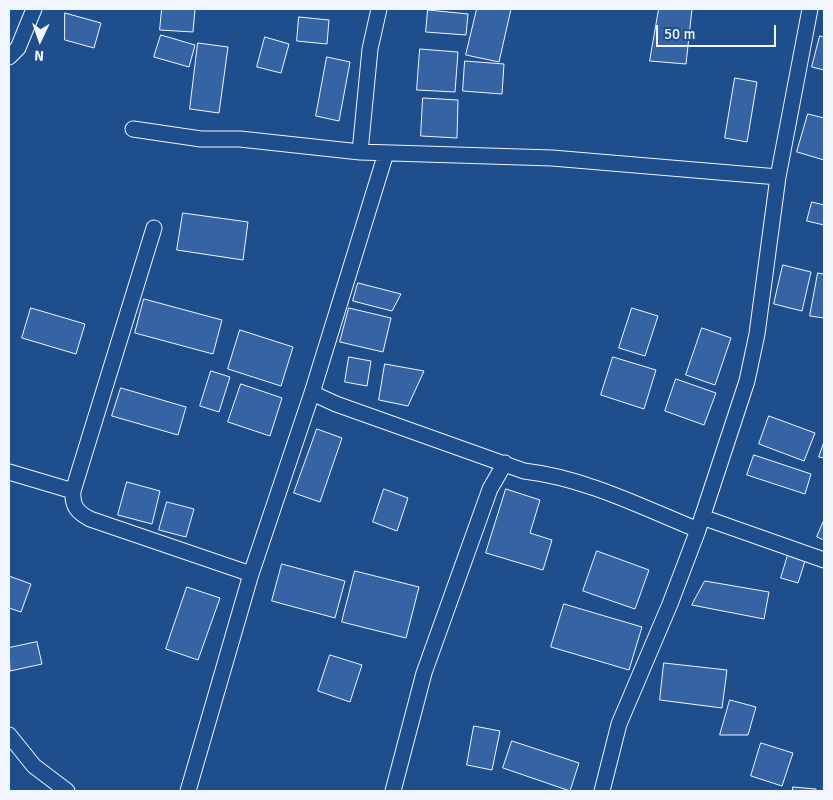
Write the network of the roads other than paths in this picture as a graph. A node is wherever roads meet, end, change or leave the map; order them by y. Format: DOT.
graph roads {
  1 [pos="34,9"];
  2 [pos="379,9"];
  3 [pos="810,9"];
  4 [pos="9,57"];
  5 [pos="133,129"];
  6 [pos="360,152"];
  7 [pos="386,154"];
  8 [pos="778,177"];
  9 [pos="154,228"];
  10 [pos="312,393"];
  11 [pos="505,463"];
  12 [pos="9,472"];
  13 [pos="73,491"];
  14 [pos="700,524"];
  15 [pos="824,560"];
  16 [pos="251,574"];
  17 [pos="9,735"];
  18 [pos="67,791"];
  19 [pos="188,791"];
  20 [pos="394,791"];
  21 [pos="602,791"];
  1 -- 4 [label="street"];
  2 -- 6 [label="street"];
  3 -- 8 [label="street"];
  5 -- 6 [label="street"];
  6 -- 7 [label="street"];
  7 -- 8 [label="street"];
  7 -- 10 [label="street"];
  8 -- 14 [label="street"];
  9 -- 13 [label="street"];
  10 -- 11 [label="street"];
  10 -- 16 [label="street"];
  11 -- 14 [label="street"];
  11 -- 20 [label="street"];
  12 -- 13 [label="street"];
  13 -- 16 [label="street"];
  14 -- 15 [label="street"];
  14 -- 21 [label="street"];
  16 -- 19 [label="street"];
  17 -- 18 [label="street"];
}
